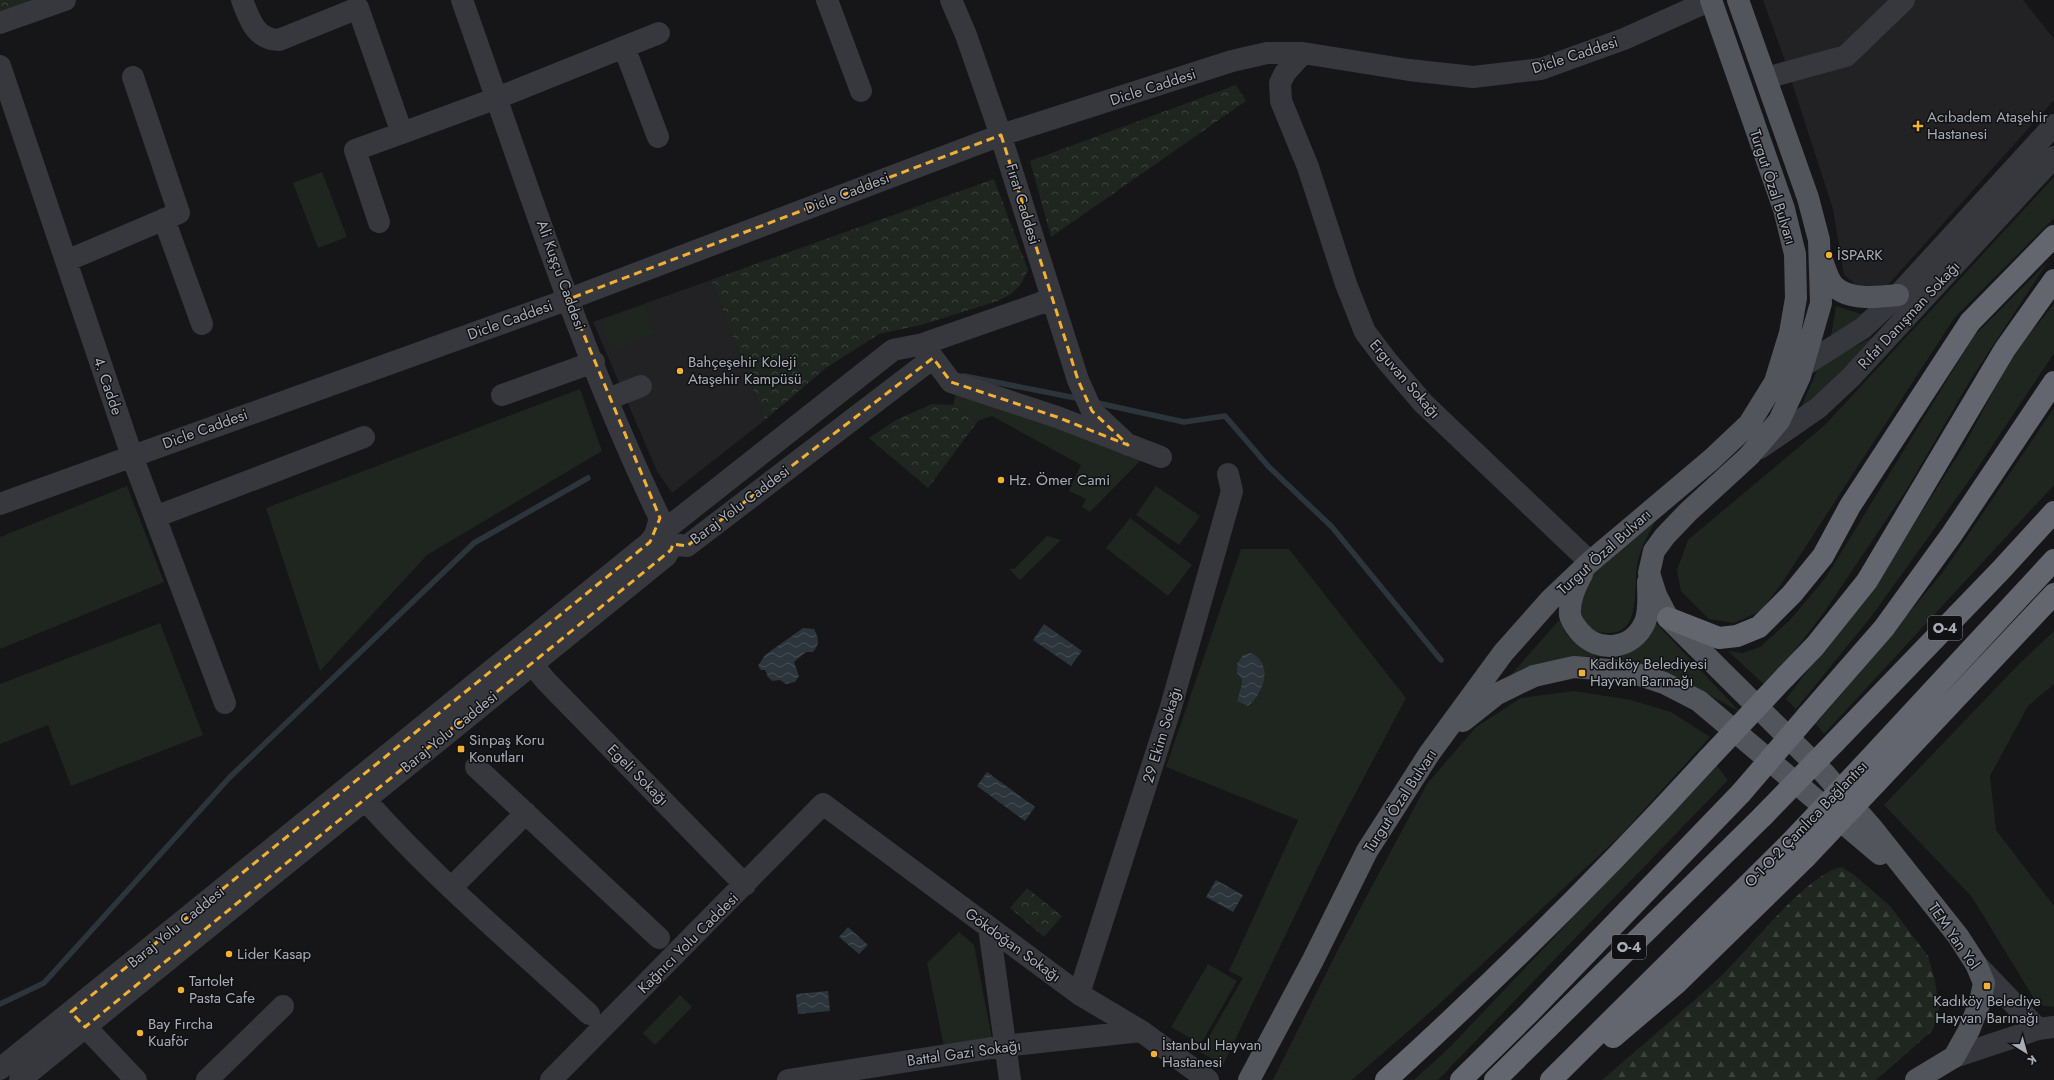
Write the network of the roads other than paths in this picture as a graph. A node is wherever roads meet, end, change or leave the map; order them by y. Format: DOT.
graph roads {
  1 [pos="65,0"];
  2 [pos="242,0"];
  3 [pos="462,0"];
  4 [pos="827,0"];
  5 [pos="951,0"];
  6 [pos="1711,0"];
  7 [pos="1738,0"];
  8 [pos="1904,0"];
  9 [pos="0,23"];
  10 [pos="659,33"];
  11 [pos="624,47"];
  12 [pos="1304,53"];
  13 [pos="0,66"];
  14 [pos="133,77"];
  15 [pos="1766,78"];
  16 [pos="861,91"];
  17 [pos="497,98"];
  18 [pos="2054,125"];
  19 [pos="402,133"];
  20 [pos="1001,135"];
  21 [pos="658,137"];
  22 [pos="2054,157"];
  23 [pos="164,219"];
  24 [pos="379,222"];
  25 [pos="2054,236"];
  26 [pos="1819,255"];
  27 [pos="66,261"];
  28 [pos="2054,280"];
  29 [pos="1898,295"];
  30 [pos="569,299"];
  31 [pos="1052,299"];
  32 [pos="202,324"];
  33 [pos="928,351"];
  34 [pos="594,362"];
  35 [pos="1804,366"];
  36 [pos="1775,382"];
  37 [pos="2054,382"];
  38 [pos="641,386"];
  39 [pos="502,395"];
  40 [pos="608,399"];
  41 [pos="364,437"];
  42 [pos="1128,445"];
  43 [pos="132,456"];
  44 [pos="1749,456"];
  45 [pos="1161,457"];
  46 [pos="1228,474"];
  47 [pos="0,504"];
  48 [pos="2054,512"];
  49 [pos="154,517"];
  50 [pos="666,531"];
  51 [pos="2054,560"];
  52 [pos="1587,566"];
  53 [pos="1648,573"];
  54 [pos="2054,594"];
  55 [pos="1668,618"];
  56 [pos="526,656"];
  57 [pos="225,703"];
  58 [pos="1429,754"];
  59 [pos="476,767"];
  60 [pos="1869,776"];
  61 [pos="358,792"];
  62 [pos="823,804"];
  63 [pos="526,813"];
  64 [pos="745,885"];
  65 [pos="1918,887"];
  66 [pos="451,888"];
  67 [pos="989,927"];
  68 [pos="659,938"];
  69 [pos="1976,964"];
  70 [pos="1079,994"];
  71 [pos="283,1006"];
  72 [pos="589,1014"];
  73 [pos="78,1020"];
  74 [pos="2046,1028"];
  75 [pos="1141,1031"];
  76 [pos="1004,1046"];
  77 [pos="1954,1057"];
  78 [pos="0,1069"];
  79 [pos="20,1080"];
  80 [pos="136,1080"];
  81 [pos="207,1080"];
  82 [pos="551,1080"];
  83 [pos="788,1080"];
  84 [pos="1010,1080"];
  85 [pos="1208,1080"];
  86 [pos="1249,1080"];
  87 [pos="1386,1080"];
  88 [pos="1461,1080"];
  89 [pos="1495,1080"];
  90 [pos="1551,1080"];
  91 [pos="1561,1080"];
  92 [pos="1916,1080"];
  1 -- 9 [label="street"];
  2 -- 19 [label="street"];
  3 -- 17 [label="street, Ali Kuşçu Caddesi"];
  4 -- 16 [label="street"];
  5 -- 20 [label="street, Fırat Caddesi"];
  6 -- 12 [label="street, Dicle Caddesi"];
  6 -- 36 [label="main road, Turgut Özal Bulvarı"];
  7 -- 15 [label="main road, Turgut Özal Bulvarı"];
  8 -- 15 [label="street"];
  10 -- 11 [label="street"];
  11 -- 17 [label="street"];
  11 -- 21 [label="street"];
  12 -- 20 [label="street, Dicle Caddesi"];
  12 -- 52 [label="street, Erguvan Sokağı"];
  13 -- 27 [label="street, 4. Cadde"];
  14 -- 23 [label="street"];
  15 -- 26 [label="main road, Turgut Özal Bulvarı"];
  17 -- 19 [label="street"];
  17 -- 30 [label="street, Ali Kuşçu Caddesi"];
  18 -- 29 [label="street, Rıfat Danışman Sokağı"];
  19 -- 24 [label="street"];
  20 -- 30 [label="street, Dicle Caddesi"];
  20 -- 31 [label="street, Fırat Caddesi"];
  22 -- 44 [label="street, Rıfat Danışman Sokağı"];
  23 -- 27 [label="street"];
  23 -- 32 [label="street"];
  25 -- 55 [label="highway"];
  26 -- 29 [label="main road"];
  26 -- 35 [label="main road, Turgut Özal Bulvarı"];
  27 -- 43 [label="street, 4. Cadde"];
  28 -- 87 [label="highway, bridge"];
  29 -- 35 [label="street, Rıfat Danışman Sokağı"];
  30 -- 34 [label="street, Ali Kuşçu Caddesi"];
  30 -- 43 [label="street, Dicle Caddesi"];
  31 -- 33 [label="street, Baraj Yolu Caddesi"];
  31 -- 42 [label="street, Fırat Caddesi"];
  33 -- 42 [label="street"];
  33 -- 50 [label="street, Baraj Yolu Caddesi"];
  33 -- 50 [label="street, Baraj Yolu Caddesi"];
  34 -- 39 [label="street"];
  34 -- 40 [label="street, Ali Kuşçu Caddesi"];
  35 -- 36 [label="street, Rıfat Danışman Sokağı"];
  35 -- 44 [label="main road, Turgut Özal Bulvarı"];
  36 -- 52 [label="main road, Turgut Özal Bulvarı"];
  37 -- 88 [label="highway, bridge"];
  38 -- 40 [label="street"];
  40 -- 50 [label="street, Ali Kuşçu Caddesi"];
  41 -- 49 [label="street"];
  42 -- 45 [label="street"];
  43 -- 47 [label="street, Dicle Caddesi"];
  43 -- 49 [label="street, 4. Cadde"];
  44 -- 53 [label="main road, Turgut Özal Bulvarı"];
  46 -- 70 [label="street, 29 Ekim Sokağı"];
  48 -- 89 [label="highway, O-4, bridge"];
  49 -- 57 [label="street, 4. Cadde"];
  50 -- 56 [label="street, Baraj Yolu Caddesi"];
  50 -- 56 [label="street, Baraj Yolu Caddesi"];
  51 -- 60 [label="highway, O-1-O-2 Çamlıca Bağlantısı / O-4"];
  52 -- 53 [label="main road, Turgut Özal Bulvarı"];
  52 -- 58 [label="main road, Turgut Özal Bulvarı"];
  53 -- 55 [label="main road"];
  54 -- 60 [label="highway"];
  55 -- 65 [label="main road"];
  56 -- 61 [label="street, Baraj Yolu Caddesi"];
  56 -- 64 [label="street, Egeli Sokağı"];
  58 -- 65 [label="main road"];
  58 -- 86 [label="main road, Turgut Özal Bulvarı"];
  59 -- 63 [label="street"];
  60 -- 90 [label="highway, O-1-O-2 Çamlıca Bağlantısı / O-4, bridge"];
  60 -- 91 [label="highway, bridge"];
  61 -- 66 [label="street"];
  61 -- 73 [label="street, Baraj Yolu Caddesi"];
  62 -- 64 [label="street, Kağnıcı Yolu Caddesi"];
  62 -- 67 [label="street, Gökdoğan Sokağı"];
  63 -- 66 [label="street"];
  63 -- 68 [label="street"];
  64 -- 82 [label="street, Kağnıcı Yolu Caddesi"];
  65 -- 69 [label="main road, TEM Yan Yol"];
  66 -- 72 [label="street"];
  67 -- 70 [label="street, Gökdoğan Sokağı"];
  67 -- 76 [label="street"];
  69 -- 74 [label="street"];
  69 -- 77 [label="main road, TEM Yan Yol"];
  70 -- 75 [label="street, Gökdoğan Sokağı"];
  71 -- 81 [label="street"];
  73 -- 78 [label="street, Baraj Yolu Caddesi"];
  73 -- 79 [label="street, Baraj Yolu Caddesi"];
  73 -- 80 [label="street"];
  74 -- 77 [label="street"];
  75 -- 76 [label="street, Battal Gazi Sokağı"];
  75 -- 85 [label="street, Gökdoğan Sokağı"];
  76 -- 83 [label="street, Battal Gazi Sokağı"];
  76 -- 84 [label="street"];
  77 -- 92 [label="main road, TEM Yan Yol"];
}
